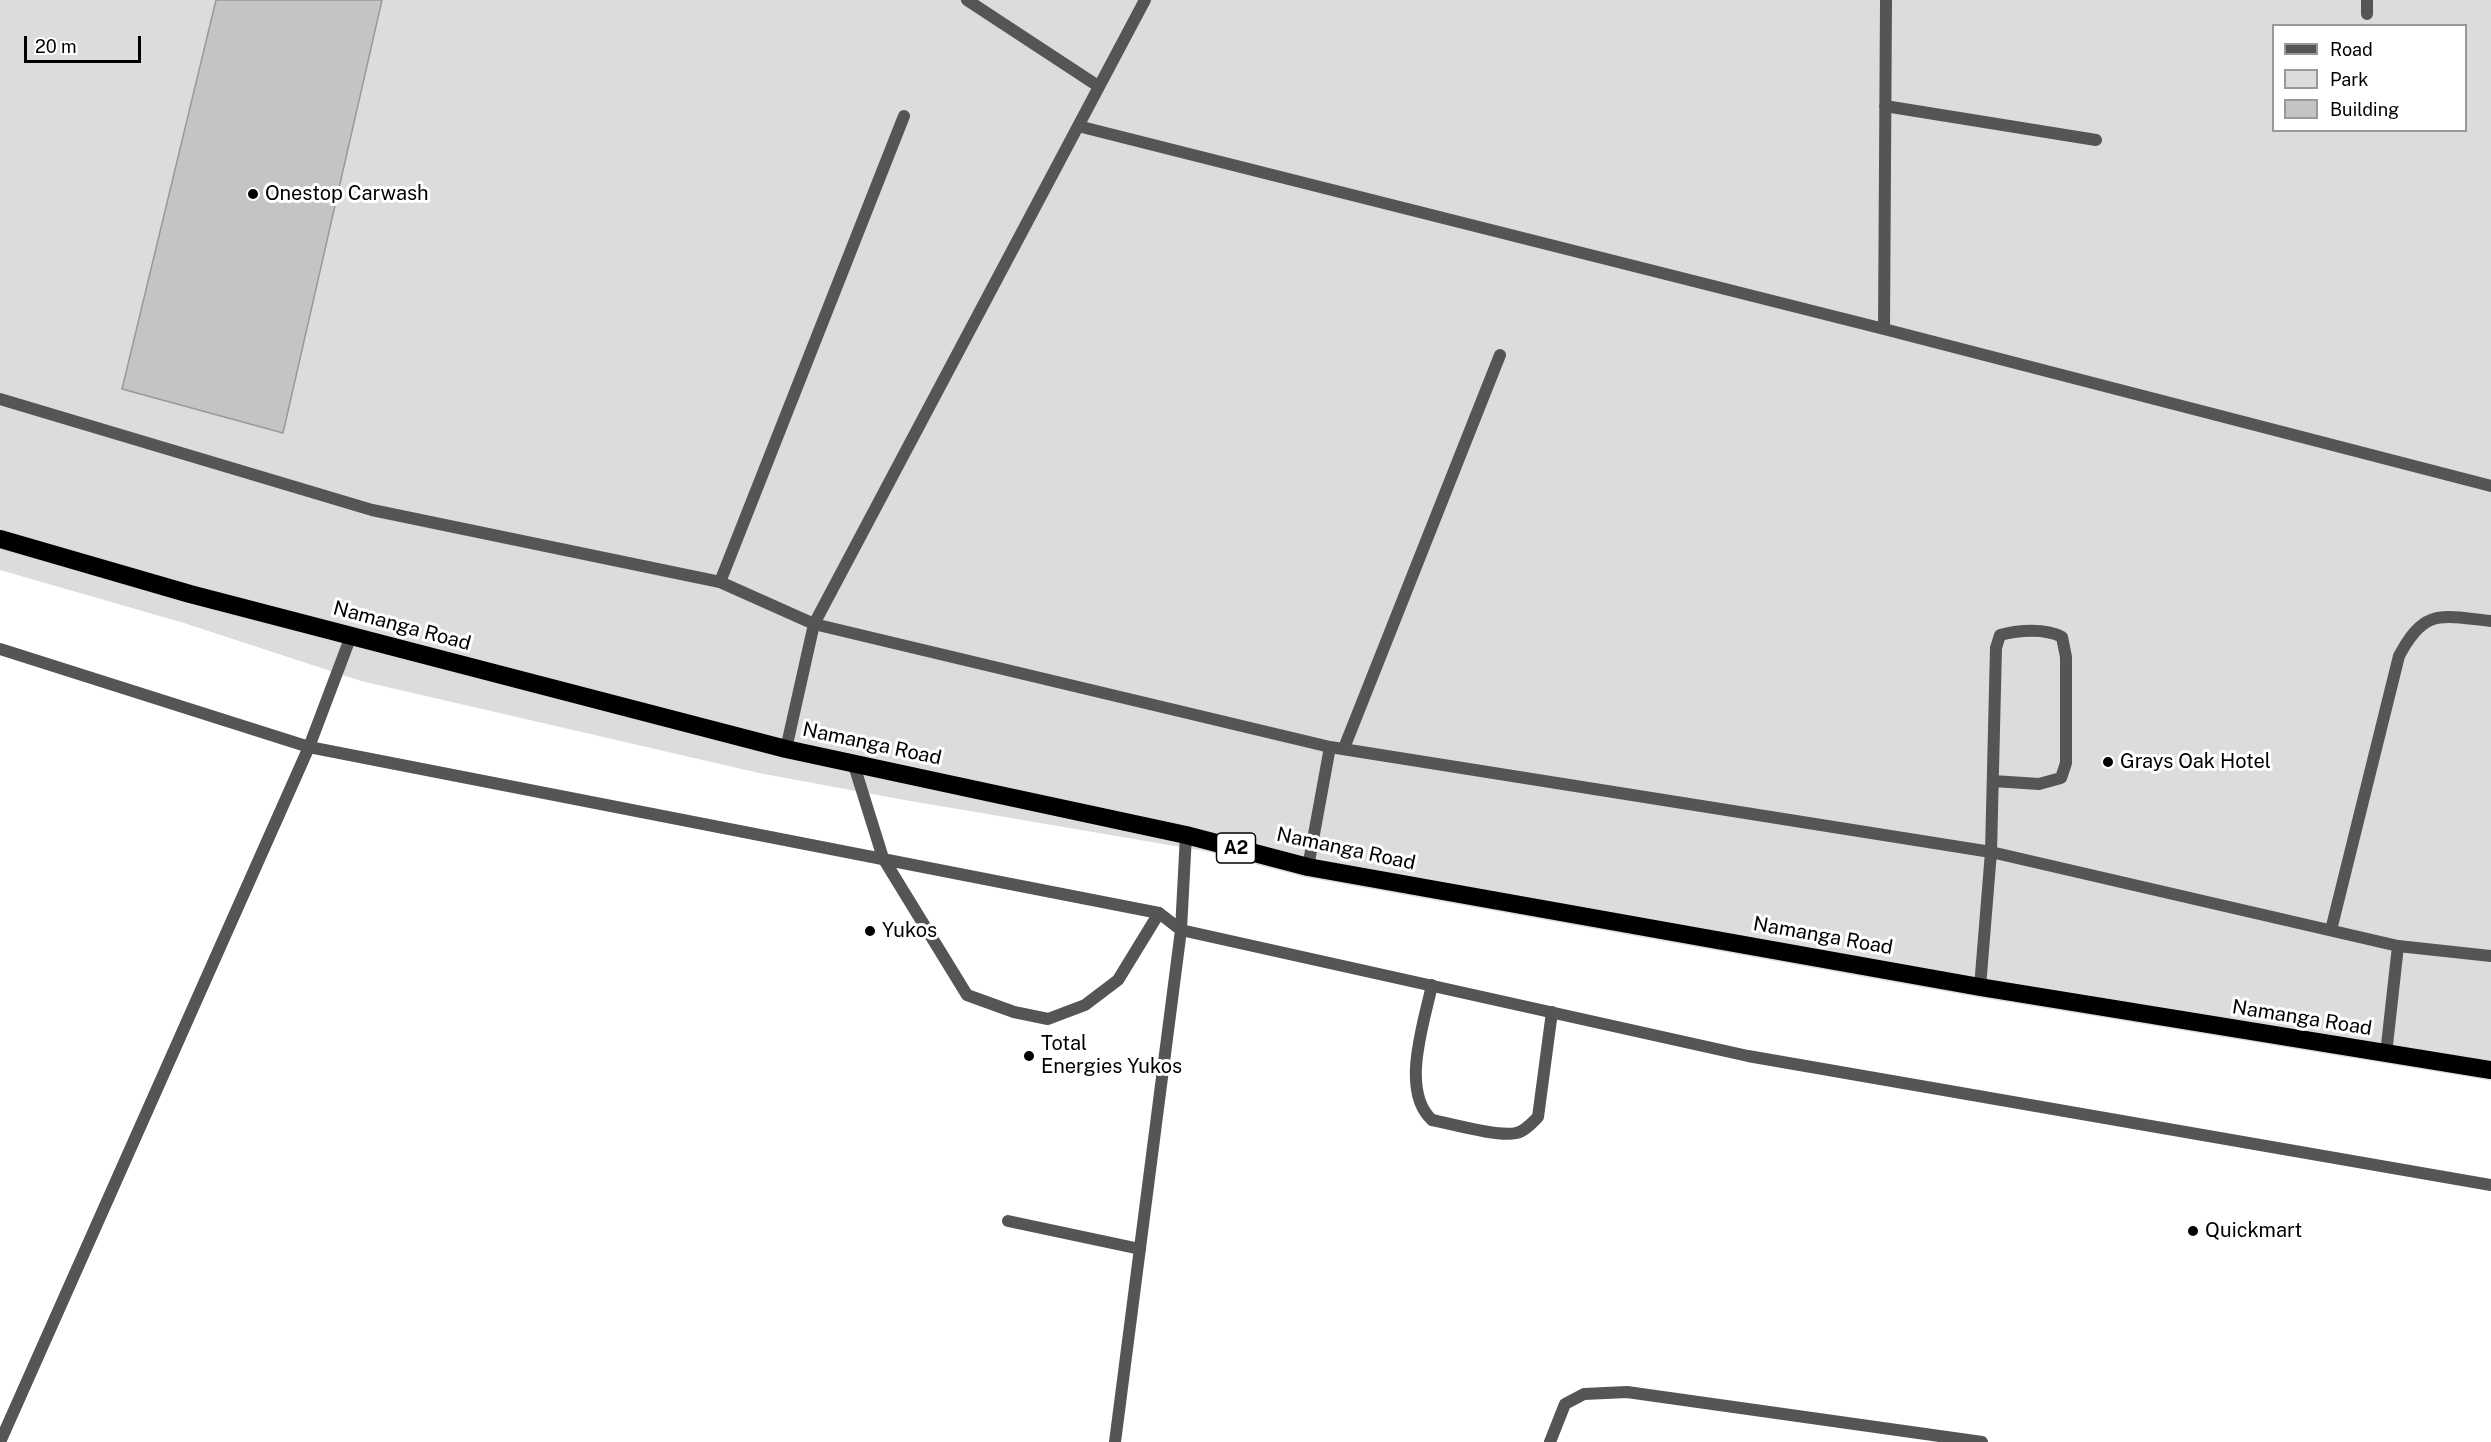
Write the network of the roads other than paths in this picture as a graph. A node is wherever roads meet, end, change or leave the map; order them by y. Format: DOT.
graph roads {
  1 [pos="967,0"];
  2 [pos="1145,0"];
  3 [pos="1886,0"];
  4 [pos="2367,0"];
  5 [pos="2367,14"];
  6 [pos="1098,86"];
  7 [pos="1885,106"];
  8 [pos="904,116"];
  9 [pos="1078,126"];
  10 [pos="2096,140"];
  11 [pos="1884,329"];
  12 [pos="1500,355"];
  13 [pos="0,399"];
  14 [pos="2491,486"];
  15 [pos="0,538"];
  16 [pos="720,582"];
  17 [pos="2491,621"];
  18 [pos="814,624"];
  19 [pos="351,636"];
  20 [pos="0,649"];
  21 [pos="309,747"];
  22 [pos="1330,747"];
  23 [pos="1344,748"];
  24 [pos="786,749"];
  25 [pos="853,762"];
  26 [pos="1993,781"];
  27 [pos="1186,835"];
  28 [pos="1991,852"];
  29 [pos="883,858"];
  30 [pos="1308,867"];
  31 [pos="1159,913"];
  32 [pos="1181,930"];
  33 [pos="2331,930"];
  34 [pos="2398,946"];
  35 [pos="2491,956"];
  36 [pos="1432,985"];
  37 [pos="1980,987"];
  38 [pos="1551,1012"];
  39 [pos="2386,1054"];
  40 [pos="2491,1070"];
  41 [pos="2491,1185"];
  42 [pos="1008,1221"];
  43 [pos="1140,1249"];
  44 [pos="2,1435"];
  45 [pos="1115,1442"];
  46 [pos="1550,1442"];
  47 [pos="1982,1442"];
  1 -- 6 [label="street"];
  2 -- 6 [label="street"];
  3 -- 7 [label="street"];
  4 -- 5 [label="street"];
  6 -- 9 [label="street"];
  7 -- 10 [label="street"];
  7 -- 11 [label="street"];
  8 -- 16 [label="street"];
  9 -- 11 [label="street"];
  9 -- 18 [label="street"];
  11 -- 14 [label="street"];
  12 -- 23 [label="street"];
  13 -- 16 [label="street"];
  15 -- 19 [label="highway, Namanga Road / A2"];
  16 -- 18 [label="street"];
  17 -- 33 [label="street"];
  18 -- 22 [label="street"];
  18 -- 24 [label="street"];
  19 -- 21 [label="street"];
  19 -- 24 [label="highway, Namanga Road / A2"];
  20 -- 21 [label="street"];
  21 -- 29 [label="street"];
  21 -- 44 [label="street"];
  22 -- 23 [label="street"];
  22 -- 30 [label="street"];
  23 -- 28 [label="street"];
  24 -- 25 [label="highway, Namanga Road / A2"];
  25 -- 27 [label="highway, Namanga Road / A2"];
  25 -- 29 [label="street"];
  26 -- 26 [label="street"];
  26 -- 28 [label="street"];
  27 -- 30 [label="highway, Namanga Road / A2"];
  27 -- 32 [label="street"];
  28 -- 33 [label="street"];
  28 -- 37 [label="street"];
  29 -- 31 [label="street"];
  29 -- 31 [label="street"];
  30 -- 37 [label="highway, Namanga Road / A2"];
  31 -- 32 [label="street"];
  32 -- 36 [label="street"];
  32 -- 43 [label="street"];
  33 -- 34 [label="street"];
  34 -- 35 [label="street"];
  34 -- 39 [label="street"];
  36 -- 38 [label="street"];
  36 -- 38 [label="street"];
  37 -- 39 [label="highway, Namanga Road / A2"];
  38 -- 41 [label="street"];
  39 -- 40 [label="highway, Namanga Road / A2"];
  42 -- 43 [label="street"];
  43 -- 45 [label="street"];
  46 -- 47 [label="street"];
}
